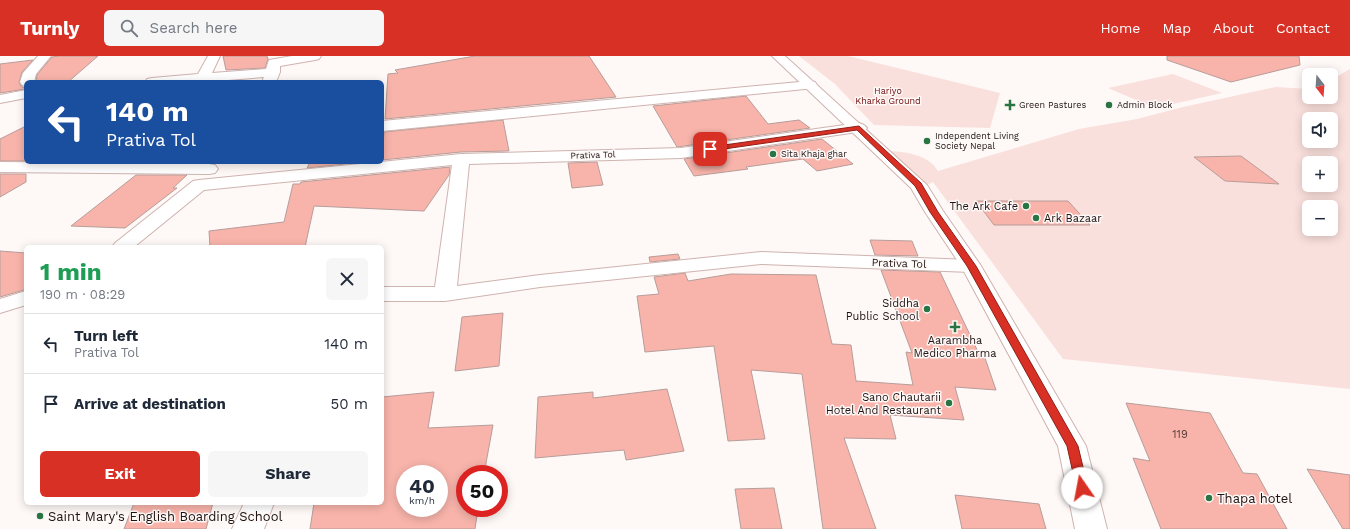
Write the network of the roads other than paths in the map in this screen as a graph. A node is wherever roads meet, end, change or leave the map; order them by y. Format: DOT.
graph roads {
  1 [pos="45,56"];
  2 [pos="214,56"];
  3 [pos="314,56"];
  4 [pos="778,56"];
  5 [pos="271,77"];
  6 [pos="203,78"];
  7 [pos="28,80"];
  8 [pos="178,80"];
  9 [pos="810,85"];
  10 [pos="24,90"];
  11 [pos="0,99"];
  12 [pos="384,126"];
  13 [pos="859,128"];
  14 [pos="462,159"];
  15 [pos="211,166"];
  16 [pos="0,167"];
  17 [pos="199,185"];
  18 [pos="124,245"];
  19 [pos="971,266"];
  20 [pos="384,294"];
  21 [pos="445,294"];
  22 [pos="24,299"];
  23 [pos="0,306"];
  24 [pos="258,505"];
  25 [pos="248,529"];
  26 [pos="1091,529"];
  1 -- 7 [label="street"];
  2 -- 6 [label="street"];
  3 -- 5 [label="street"];
  4 -- 9 [label="street"];
  5 -- 6 [label="street"];
  6 -- 8 [label="street"];
  9 -- 12 [label="street"];
  9 -- 13 [label="street"];
  10 -- 11 [label="street"];
  13 -- 14 [label="street, Prativa Tol"];
  13 -- 19 [label="street"];
  14 -- 17 [label="street, Prativa Tol"];
  14 -- 21 [label="street"];
  15 -- 16 [label="street"];
  15 -- 17 [label="street"];
  17 -- 18 [label="street"];
  19 -- 21 [label="street, Prativa Tol"];
  19 -- 26 [label="street"];
  20 -- 21 [label="street, Prativa Tol"];
  22 -- 23 [label="street"];
  24 -- 25 [label="street"];
}
